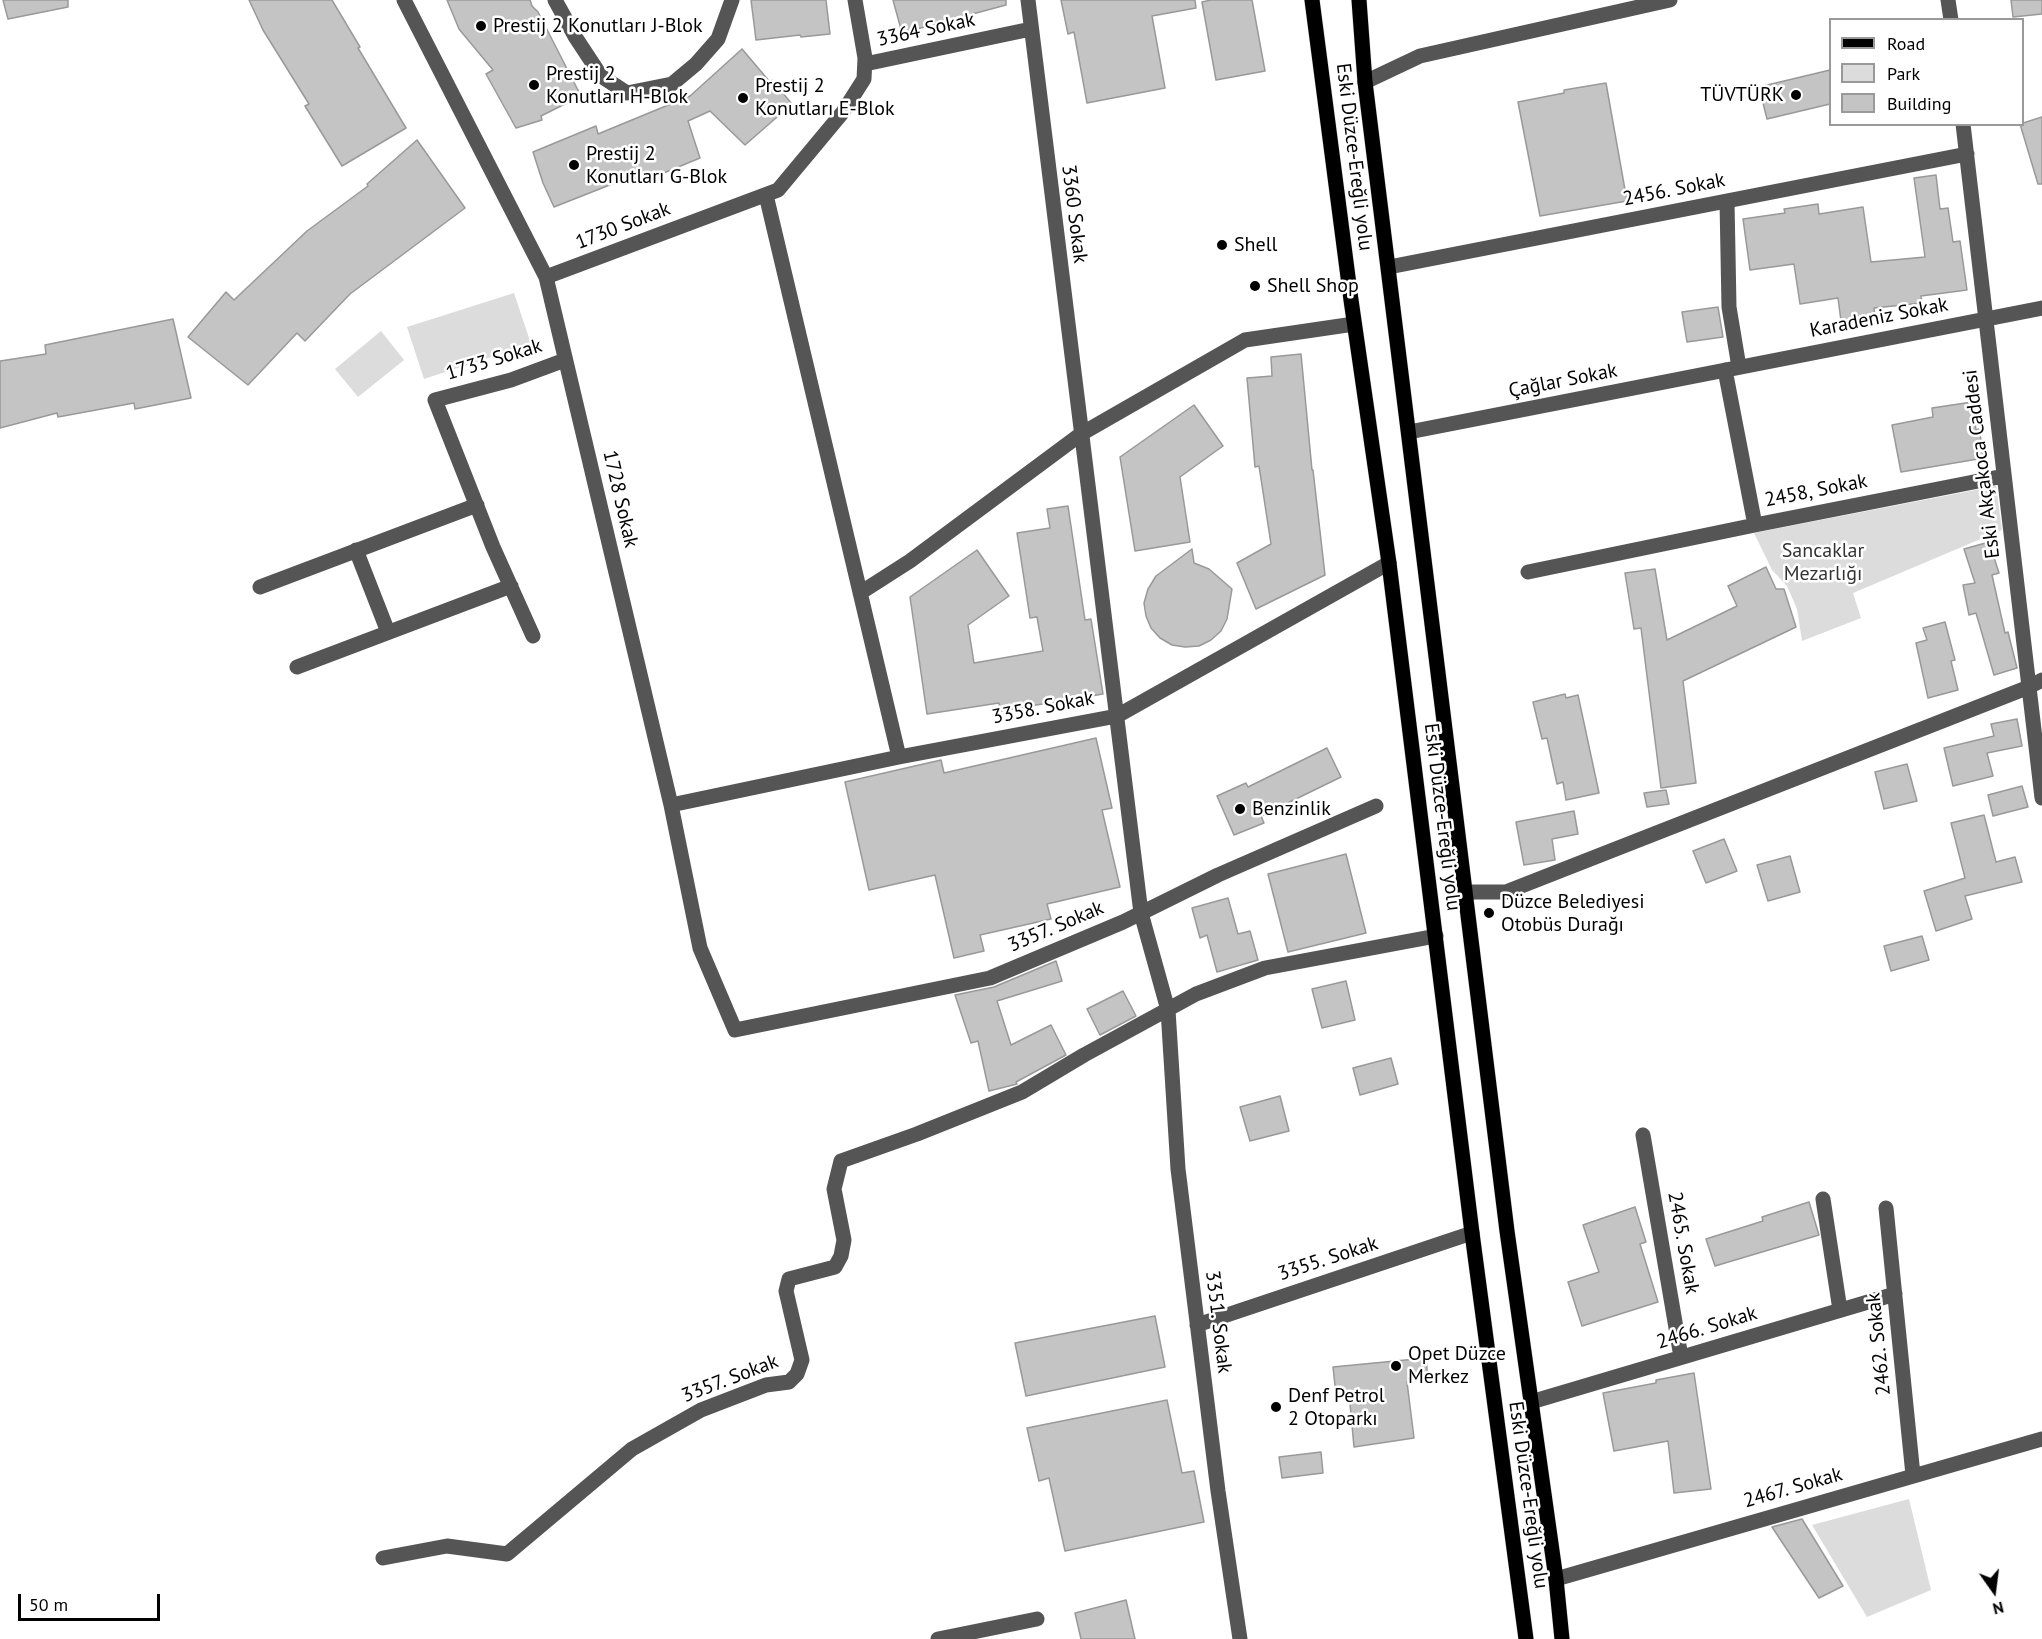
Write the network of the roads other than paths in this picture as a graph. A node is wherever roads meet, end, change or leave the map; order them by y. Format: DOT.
graph roads {
  1 [pos="404,0"];
  2 [pos="555,0"];
  3 [pos="732,0"];
  4 [pos="855,0"];
  5 [pos="1028,0"];
  6 [pos="1312,0"];
  7 [pos="1359,0"];
  8 [pos="1670,0"];
  9 [pos="1948,0"];
  10 [pos="1951,18"];
  11 [pos="1031,29"];
  12 [pos="865,63"];
  13 [pos="1365,81"];
  14 [pos="1963,126"];
  15 [pos="1967,154"];
  16 [pos="766,195"];
  17 [pos="1727,201"];
  18 [pos="1389,267"];
  19 [pos="546,277"];
  20 [pos="2042,308"];
  21 [pos="1986,319"];
  22 [pos="1354,324"];
  23 [pos="565,360"];
  24 [pos="1732,369"];
  25 [pos="1408,432"];
  26 [pos="1081,434"];
  27 [pos="2004,476"];
  28 [pos="477,505"];
  29 [pos="1755,525"];
  30 [pos="356,550"];
  31 [pos="1389,563"];
  32 [pos="1528,572"];
  33 [pos="511,586"];
  34 [pos="260,587"];
  35 [pos="861,593"];
  36 [pos="388,632"];
  37 [pos="533,636"];
  38 [pos="297,667"];
  39 [pos="2036,683"];
  40 [pos="1116,716"];
  41 [pos="899,757"];
  42 [pos="2042,798"];
  43 [pos="671,805"];
  44 [pos="1376,806"];
  45 [pos="1466,892"];
  46 [pos="1142,912"];
  47 [pos="1436,936"];
  48 [pos="1168,1010"];
  49 [pos="735,1030"];
  50 [pos="1643,1135"];
  51 [pos="1824,1199"];
  52 [pos="1886,1208"];
  53 [pos="1472,1233"];
  54 [pos="1895,1293"];
  55 [pos="1840,1310"];
  56 [pos="1197,1325"];
  57 [pos="1681,1357"];
  58 [pos="1531,1402"];
  59 [pos="2042,1439"];
  60 [pos="1913,1475"];
  61 [pos="383,1558"];
  62 [pos="1556,1579"];
  63 [pos="1037,1619"];
  64 [pos="938,1639"];
  65 [pos="1240,1639"];
  66 [pos="1526,1639"];
  67 [pos="1562,1639"];
  1 -- 19 [label="street, 1728 Sokak"];
  2 -- 3 [label="street"];
  4 -- 12 [label="street, 1730 Sokak"];
  5 -- 11 [label="street, 3360 Sokak"];
  6 -- 22 [label="main road, Eski Düzce-Ereğli yolu"];
  7 -- 13 [label="main road, Eski Düzce-Ereğli yolu"];
  8 -- 13 [label="street"];
  9 -- 10 [label="street"];
  11 -- 12 [label="street, 3364 Sokak"];
  11 -- 26 [label="street, 3360 Sokak"];
  12 -- 16 [label="street, 1730 Sokak"];
  13 -- 18 [label="main road, Eski Düzce-Ereğli yolu"];
  14 -- 15 [label="street, Eski Akçakoca Caddesi"];
  15 -- 17 [label="street, 2456. Sokak"];
  15 -- 21 [label="street, Eski Akçakoca Caddesi"];
  16 -- 19 [label="street, 1730 Sokak"];
  16 -- 35 [label="street"];
  17 -- 18 [label="street, 2456. Sokak"];
  17 -- 24 [label="street, 2458, Sokak"];
  18 -- 25 [label="main road, Eski Düzce-Ereğli yolu"];
  19 -- 23 [label="street, 1728 Sokak"];
  20 -- 21 [label="street, Karadeniz Sokak"];
  21 -- 24 [label="street, Karadeniz Sokak"];
  21 -- 27 [label="street, Eski Akçakoca Caddesi"];
  22 -- 26 [label="street"];
  22 -- 31 [label="main road, Eski Düzce-Ereğli yolu"];
  23 -- 28 [label="street, 1733 Sokak"];
  23 -- 43 [label="street, 1728 Sokak"];
  24 -- 25 [label="street, Çağlar Sokak"];
  24 -- 29 [label="street, 2458, Sokak"];
  25 -- 45 [label="main road, Eski Düzce-Ereğli yolu"];
  26 -- 35 [label="street"];
  26 -- 40 [label="street, 3360 Sokak"];
  27 -- 29 [label="street, 2458, Sokak"];
  27 -- 39 [label="street, Eski Akçakoca Caddesi"];
  28 -- 30 [label="street"];
  28 -- 33 [label="street"];
  29 -- 32 [label="street"];
  30 -- 34 [label="street"];
  30 -- 36 [label="street"];
  31 -- 40 [label="street, 3358. Sokak"];
  31 -- 47 [label="main road, Eski Düzce-Ereğli yolu"];
  33 -- 36 [label="street"];
  33 -- 37 [label="street"];
  35 -- 41 [label="street"];
  36 -- 38 [label="street"];
  39 -- 42 [label="street, Eski Akçakoca Caddesi"];
  39 -- 45 [label="street"];
  40 -- 41 [label="street, 3358. Sokak"];
  40 -- 46 [label="street, 3351. Sokak"];
  41 -- 43 [label="street, 3358. Sokak"];
  43 -- 49 [label="street, 1728 Sokak"];
  44 -- 46 [label="street, 3357. Sokak"];
  45 -- 58 [label="main road, Eski Düzce-Ereğli yolu"];
  46 -- 48 [label="street, 3351. Sokak"];
  46 -- 49 [label="street, 3357. Sokak"];
  47 -- 48 [label="street"];
  47 -- 53 [label="main road, Eski Düzce-Ereğli yolu"];
  48 -- 56 [label="street, 3351. Sokak"];
  48 -- 61 [label="street, 3357. Sokak"];
  50 -- 57 [label="street, 2465. Sokak"];
  51 -- 55 [label="street, 2462. Sokak"];
  52 -- 54 [label="street, 2462. Sokak"];
  53 -- 56 [label="street, 3355. Sokak"];
  53 -- 66 [label="main road, Eski Düzce-Ereğli yolu"];
  54 -- 55 [label="street, 2466. Sokak"];
  54 -- 60 [label="street, 2462. Sokak"];
  55 -- 57 [label="street, 2466. Sokak"];
  56 -- 65 [label="street, 3351. Sokak"];
  57 -- 58 [label="street, 2466. Sokak"];
  58 -- 62 [label="main road, Eski Düzce-Ereğli yolu"];
  59 -- 60 [label="street, 2467. Sokak"];
  60 -- 62 [label="street, 2467. Sokak"];
  62 -- 67 [label="main road, Eski Düzce-Ereğli yolu"];
  63 -- 64 [label="street"];
}
